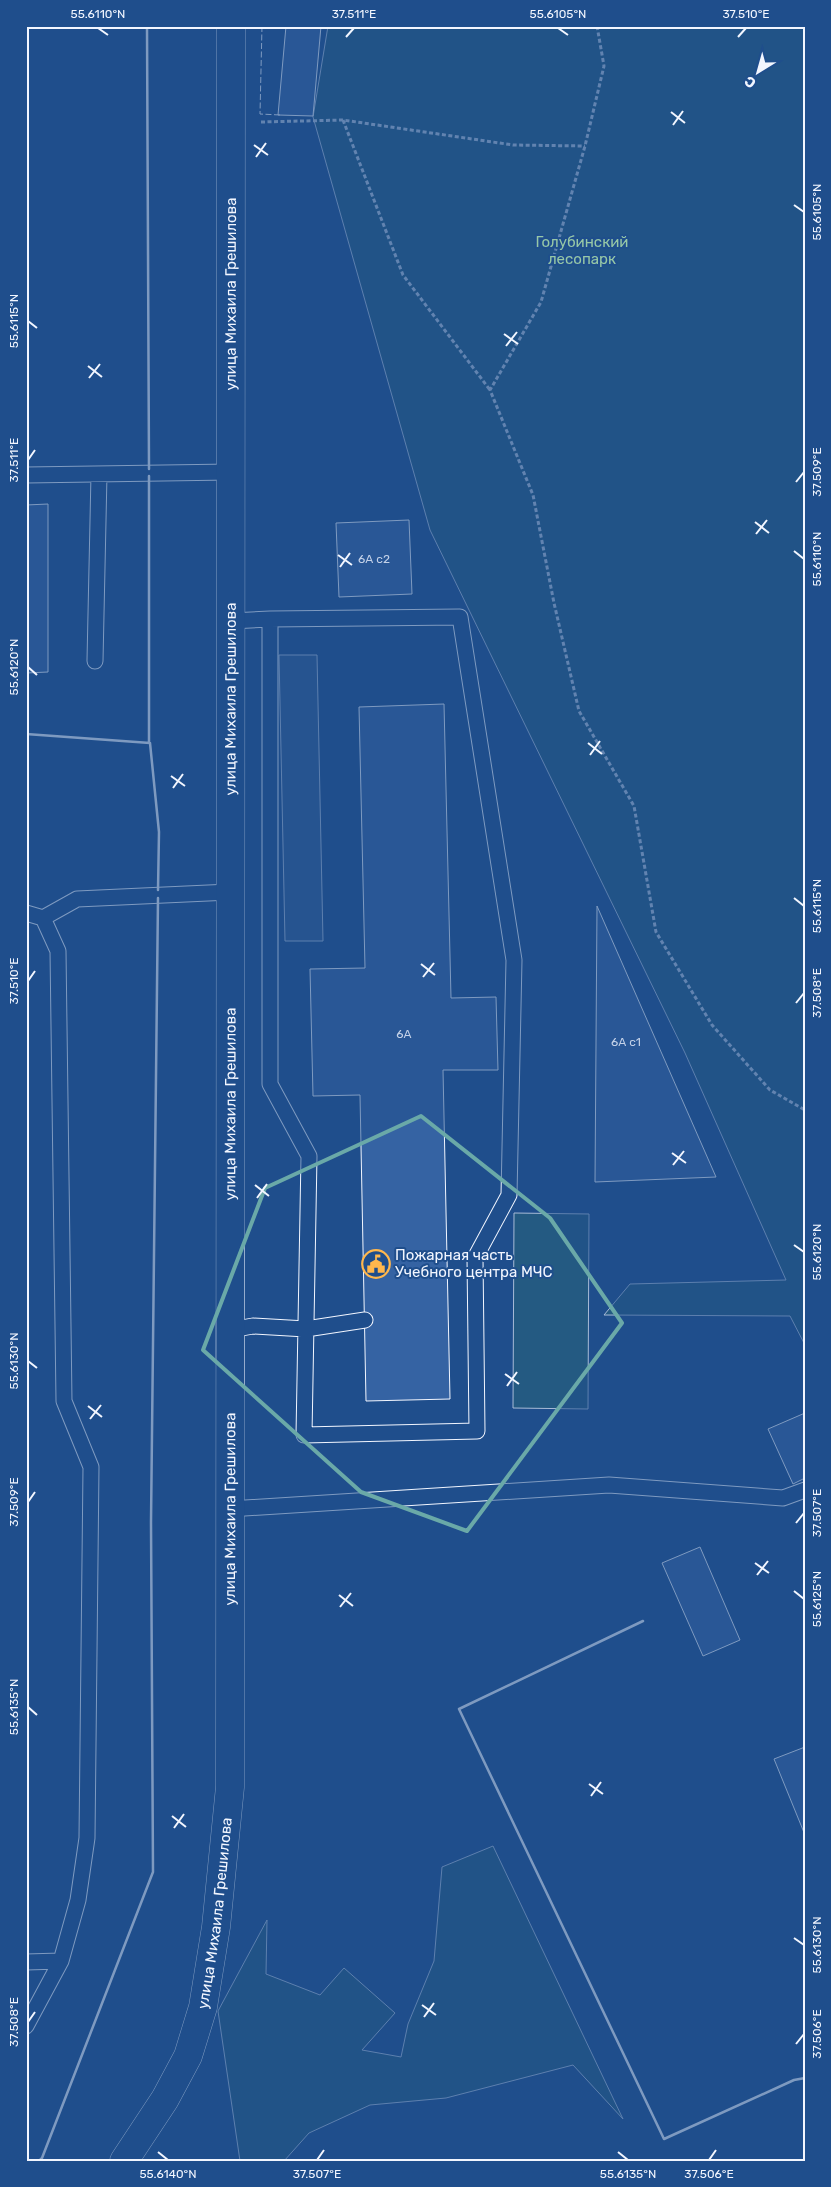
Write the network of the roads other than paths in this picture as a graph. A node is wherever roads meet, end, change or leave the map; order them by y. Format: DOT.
graph roads {
  1 [pos="231,26"];
  2 [pos="231,472"];
  3 [pos="99,474"];
  4 [pos="26,475"];
  5 [pos="270,619"];
  6 [pos="231,621"];
  7 [pos="95,661"];
  8 [pos="230,892"];
  9 [pos="26,913"];
  10 [pos="43,918"];
  11 [pos="365,1320"];
  12 [pos="306,1329"];
  13 [pos="230,1330"];
  14 [pos="805,1490"];
  15 [pos="230,1509"];
  16 [pos="61,1961"];
  17 [pos="26,1962"];
  18 [pos="26,2026"];
  19 [pos="124,2161"];
  1 -- 2 [label="street, улица Михаила Грешилова"];
  2 -- 3 [label="lane"];
  2 -- 6 [label="street, улица Михаила Грешилова"];
  3 -- 4 [label="lane"];
  3 -- 7 [label="lane"];
  5 -- 6 [label="lane"];
  5 -- 12 [label="lane"];
  5 -- 12 [label="lane"];
  6 -- 8 [label="street, улица Михаила Грешилова"];
  8 -- 10 [label="lane"];
  8 -- 13 [label="street, улица Михаила Грешилова"];
  9 -- 10 [label="lane"];
  10 -- 16 [label="lane"];
  11 -- 12 [label="lane"];
  12 -- 13 [label="lane"];
  13 -- 15 [label="street, улица Михаила Грешилова"];
  14 -- 15 [label="lane"];
  15 -- 19 [label="street, улица Михаила Грешилова"];
  16 -- 17 [label="lane"];
  16 -- 18 [label="lane"];
}
